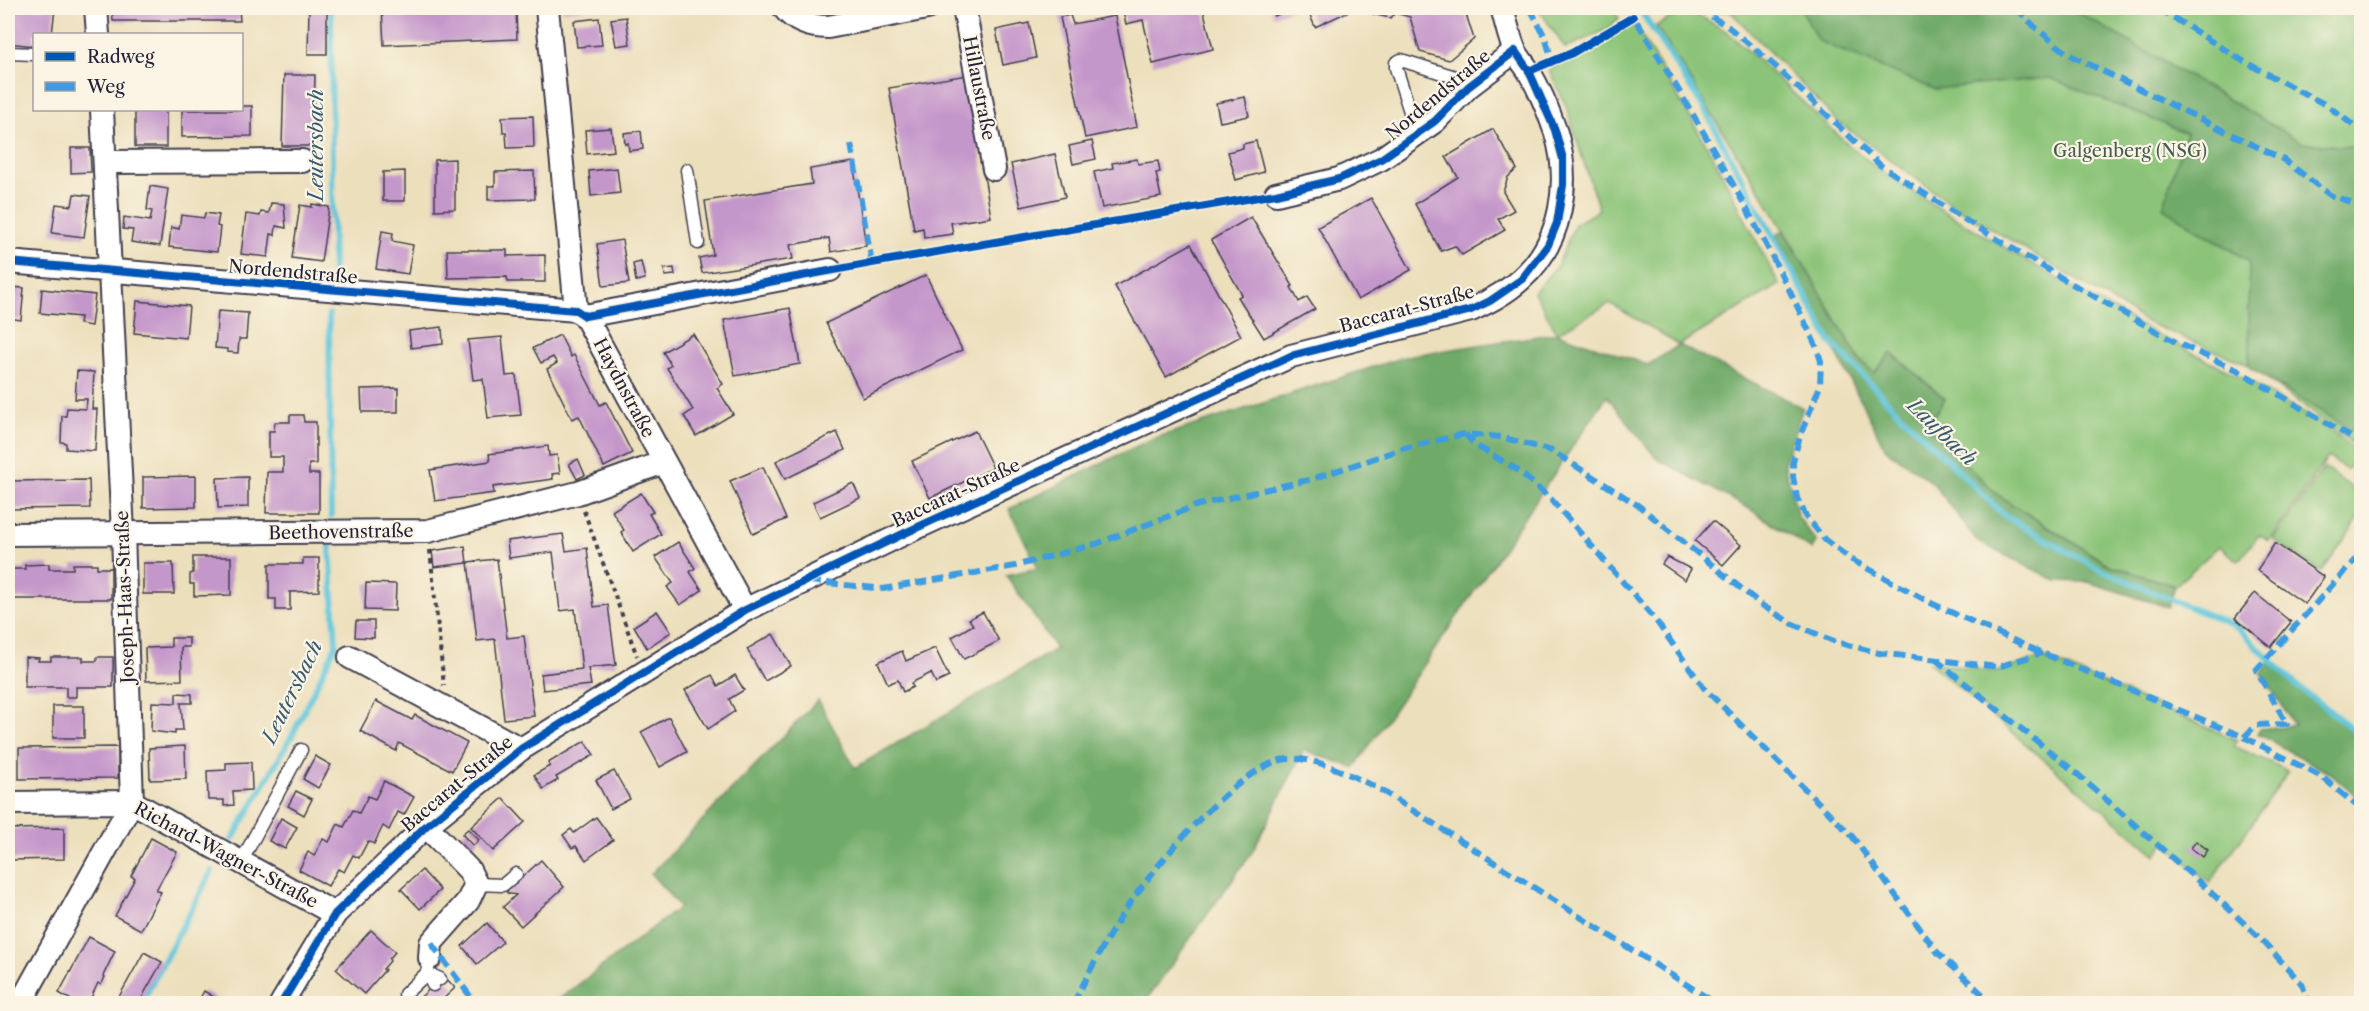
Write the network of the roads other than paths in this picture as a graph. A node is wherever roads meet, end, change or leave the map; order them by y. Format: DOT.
graph roads {
  1 [pos="96,8"];
  2 [pos="547,8"];
  3 [pos="784,8"];
  4 [pos="927,8"];
  5 [pos="964,8"];
  6 [pos="1502,8"];
  7 [pos="98,33"];
  8 [pos="1515,51"];
  9 [pos="8,53"];
  10 [pos="33,54"];
  11 [pos="1474,83"];
  12 [pos="102,111"];
  13 [pos="1413,121"];
  14 [pos="302,161"];
  15 [pos="105,162"];
  16 [pos="994,169"];
  17 [pos="687,170"];
  18 [pos="1276,194"];
  19 [pos="698,243"];
  20 [pos="8,262"];
  21 [pos="830,270"];
  22 [pos="112,272"];
  23 [pos="581,313"];
  24 [pos="664,462"];
  25 [pos="123,533"];
  26 [pos="8,534"];
  27 [pos="745,610"];
  28 [pos="350,657"];
  29 [pos="521,749"];
  30 [pos="301,750"];
  31 [pos="132,802"];
  32 [pos="8,803"];
  33 [pos="426,826"];
  34 [pos="241,862"];
  35 [pos="516,874"];
  36 [pos="476,884"];
  37 [pos="335,914"];
  38 [pos="429,965"];
  39 [pos="437,982"];
  40 [pos="405,994"];
  41 [pos="20,1004"];
  42 [pos="281,1004"];
  1 -- 7 [label="street"];
  2 -- 23 [label="street, Haydnstraße"];
  3 -- 4 [label="street"];
  5 -- 16 [label="street, Hillaustraße"];
  6 -- 8 [label="street, Baccarat-Straße"];
  8 -- 11 [label="street, Nordendstraße"];
  8 -- 27 [label="street, Baccarat-Straße"];
  9 -- 10 [label="lane"];
  11 -- 13 [label="lane"];
  11 -- 18 [label="street, Nordendstraße"];
  12 -- 15 [label="street, Joseph-Haas-Straße"];
  14 -- 15 [label="street"];
  15 -- 22 [label="street, Joseph-Haas-Straße"];
  17 -- 19 [label="lane"];
  20 -- 22 [label="street, Nordendstraße"];
  21 -- 23 [label="street, Nordendstraße"];
  22 -- 23 [label="street, Nordendstraße"];
  22 -- 25 [label="street, Joseph-Haas-Straße"];
  23 -- 24 [label="street, Haydnstraße"];
  24 -- 25 [label="street, Beethovenstraße"];
  24 -- 27 [label="street, Haydnstraße"];
  25 -- 26 [label="street, Beethovenstraße"];
  25 -- 31 [label="street, Joseph-Haas-Straße"];
  27 -- 29 [label="street, Baccarat-Straße"];
  28 -- 29 [label="street, Baccarat-Straße"];
  29 -- 33 [label="street, Baccarat-Straße"];
  30 -- 34 [label="lane"];
  31 -- 32 [label="street, Richard-Wagner-Straße"];
  31 -- 34 [label="street, Richard-Wagner-Straße"];
  31 -- 41 [label="street"];
  33 -- 36 [label="street, Baccarat-Straße"];
  33 -- 37 [label="street, Baccarat-Straße"];
  34 -- 37 [label="street, Richard-Wagner-Straße"];
  35 -- 36 [label="lane"];
  36 -- 38 [label="street"];
  37 -- 42 [label="street, Baccarat-Straße"];
  38 -- 39 [label="lane"];
  38 -- 40 [label="lane"];
}
